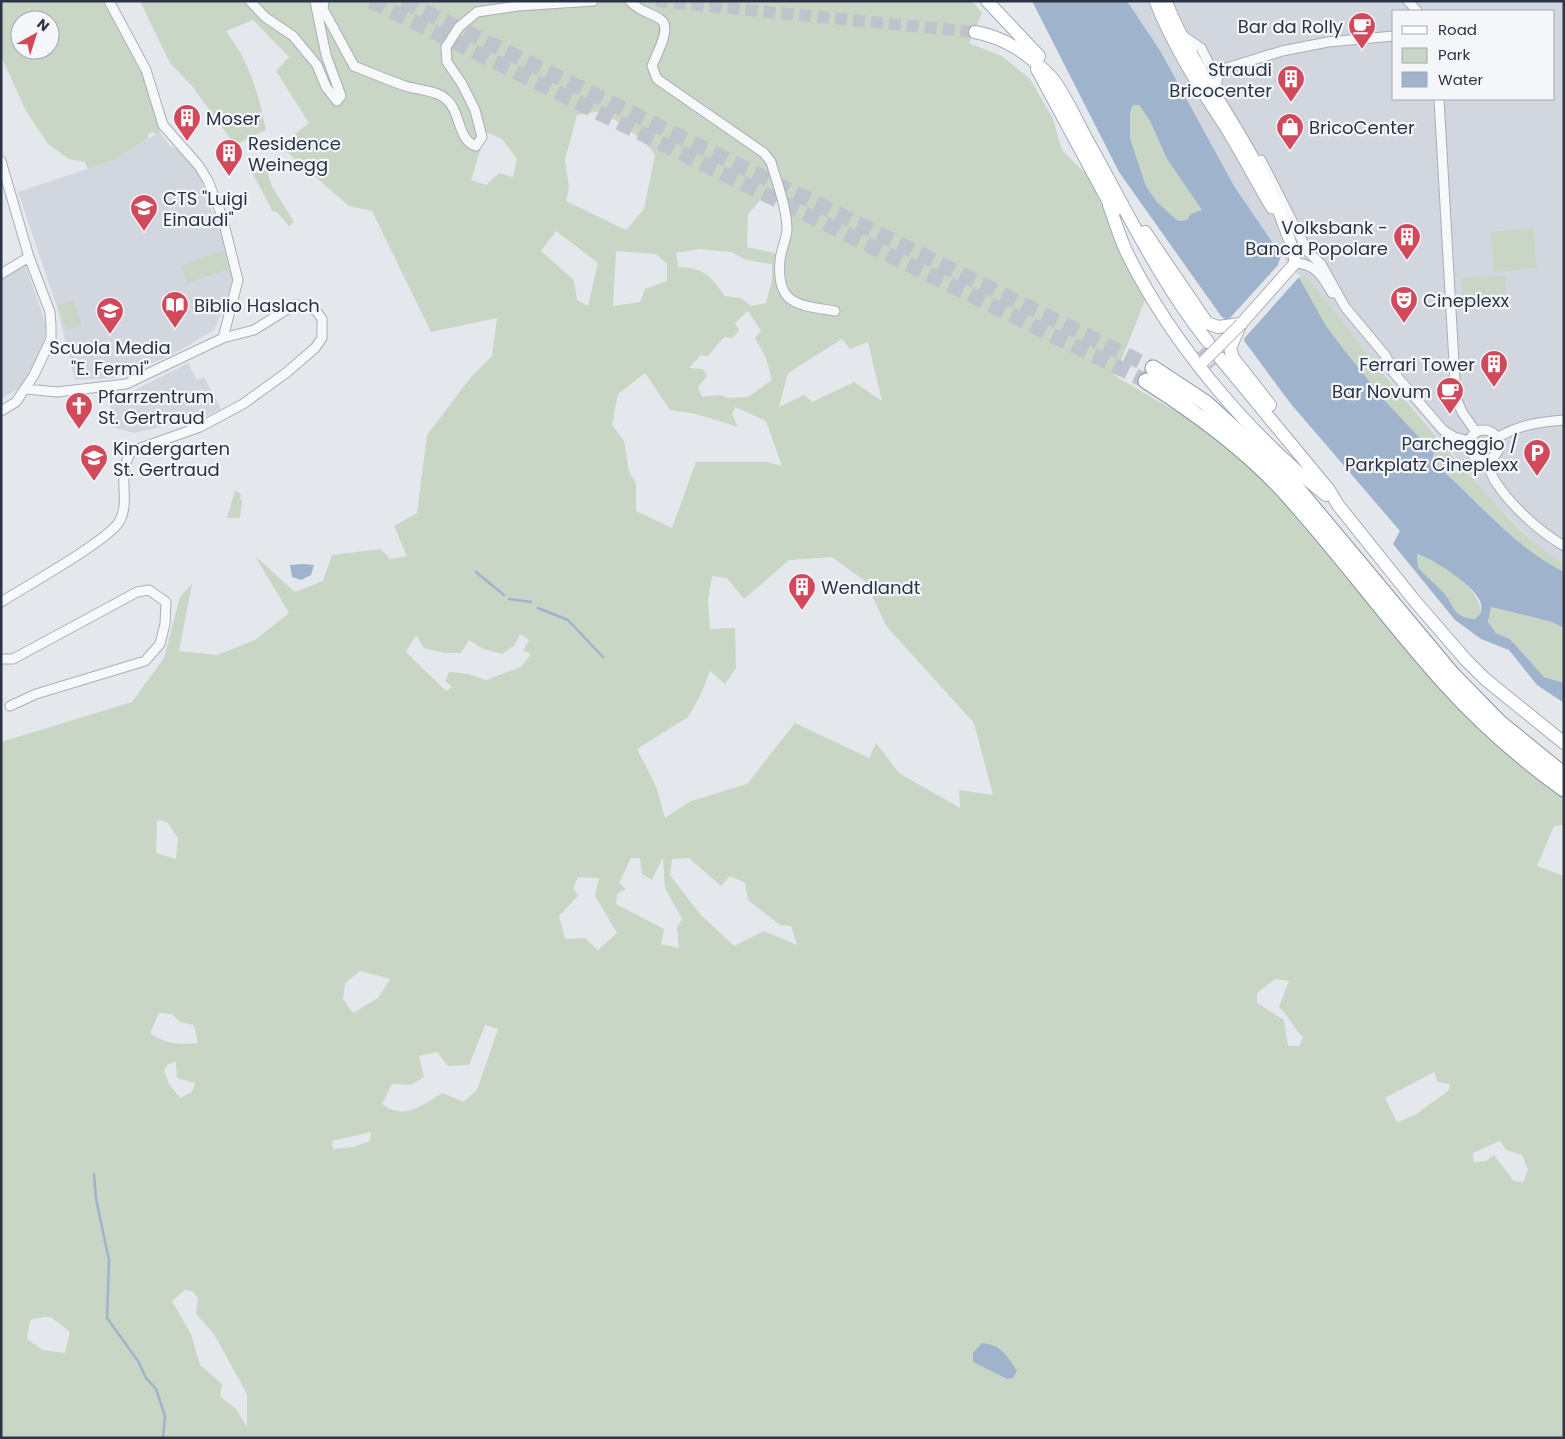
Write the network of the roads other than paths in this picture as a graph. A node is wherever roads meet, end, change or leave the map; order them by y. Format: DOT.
graph roads {
  1 [pos="109,1"];
  2 [pos="250,1"];
  3 [pos="315,1"];
  4 [pos="324,1"];
  5 [pos="593,1"];
  6 [pos="630,1"];
  7 [pos="987,1"];
  8 [pos="1155,1"];
  9 [pos="1166,1"];
  10 [pos="975,32"];
  11 [pos="1182,35"];
  12 [pos="1392,36"];
  13 [pos="1034,62"];
  14 [pos="1220,70"];
  15 [pos="1053,79"];
  16 [pos="1439,100"];
  17 [pos="1234,125"];
  18 [pos="1241,137"];
  19 [pos="1,161"];
  20 [pos="1110,181"];
  21 [pos="1109,205"];
  22 [pos="1285,229"];
  23 [pos="29,257"];
  24 [pos="1295,263"];
  25 [pos="1,274"];
  26 [pos="835,311"];
  27 [pos="1241,324"];
  28 [pos="223,338"];
  29 [pos="1210,362"];
  30 [pos="1397,376"];
  31 [pos="26,389"];
  32 [pos="1,411"];
  33 [pos="1564,420"];
  34 [pos="1476,432"];
  35 [pos="1497,438"];
  36 [pos="1469,442"];
  37 [pos="1486,459"];
  38 [pos="1327,493"];
  39 [pos="1564,546"];
  40 [pos="1,602"];
  41 [pos="1,658"];
  42 [pos="10,706"];
  43 [pos="1564,744"];
  44 [pos="1564,775"];
  45 [pos="1564,789"];
  1 -- 28 [label="street"];
  2 -- 3 [label="street"];
  4 -- 5 [label="street"];
  6 -- 26 [label="street"];
  7 -- 15 [label="main road"];
  8 -- 22 [label="main road"];
  9 -- 11 [label="main road"];
  10 -- 13 [label="main road"];
  11 -- 14 [label="street"];
  11 -- 17 [label="main road"];
  12 -- 14 [label="street"];
  13 -- 15 [label="main road"];
  13 -- 21 [label="main road"];
  14 -- 17 [label="street"];
  15 -- 20 [label="main road"];
  16 -- 34 [label="street"];
  17 -- 18 [label="main road"];
  18 -- 22 [label="main road"];
  18 -- 30 [label="street"];
  19 -- 23 [label="street"];
  20 -- 21 [label="main road"];
  20 -- 27 [label="main road"];
  21 -- 29 [label="main road"];
  22 -- 24 [label="main road"];
  23 -- 25 [label="street"];
  23 -- 31 [label="street"];
  24 -- 27 [label="main road"];
  24 -- 30 [label="street"];
  27 -- 29 [label="main road, bridge"];
  27 -- 38 [label="main road"];
  28 -- 31 [label="street"];
  28 -- 40 [label="street"];
  29 -- 38 [label="main road"];
  29 -- 38 [label="main road"];
  30 -- 36 [label="street"];
  31 -- 32 [label="street"];
  33 -- 35 [label="street"];
  34 -- 35 [label="street"];
  34 -- 36 [label="street"];
  35 -- 37 [label="street"];
  36 -- 37 [label="street"];
  37 -- 39 [label="street"];
  38 -- 43 [label="main road"];
  41 -- 42 [label="street"];
  44 -- 45 [label="highway"];
}
